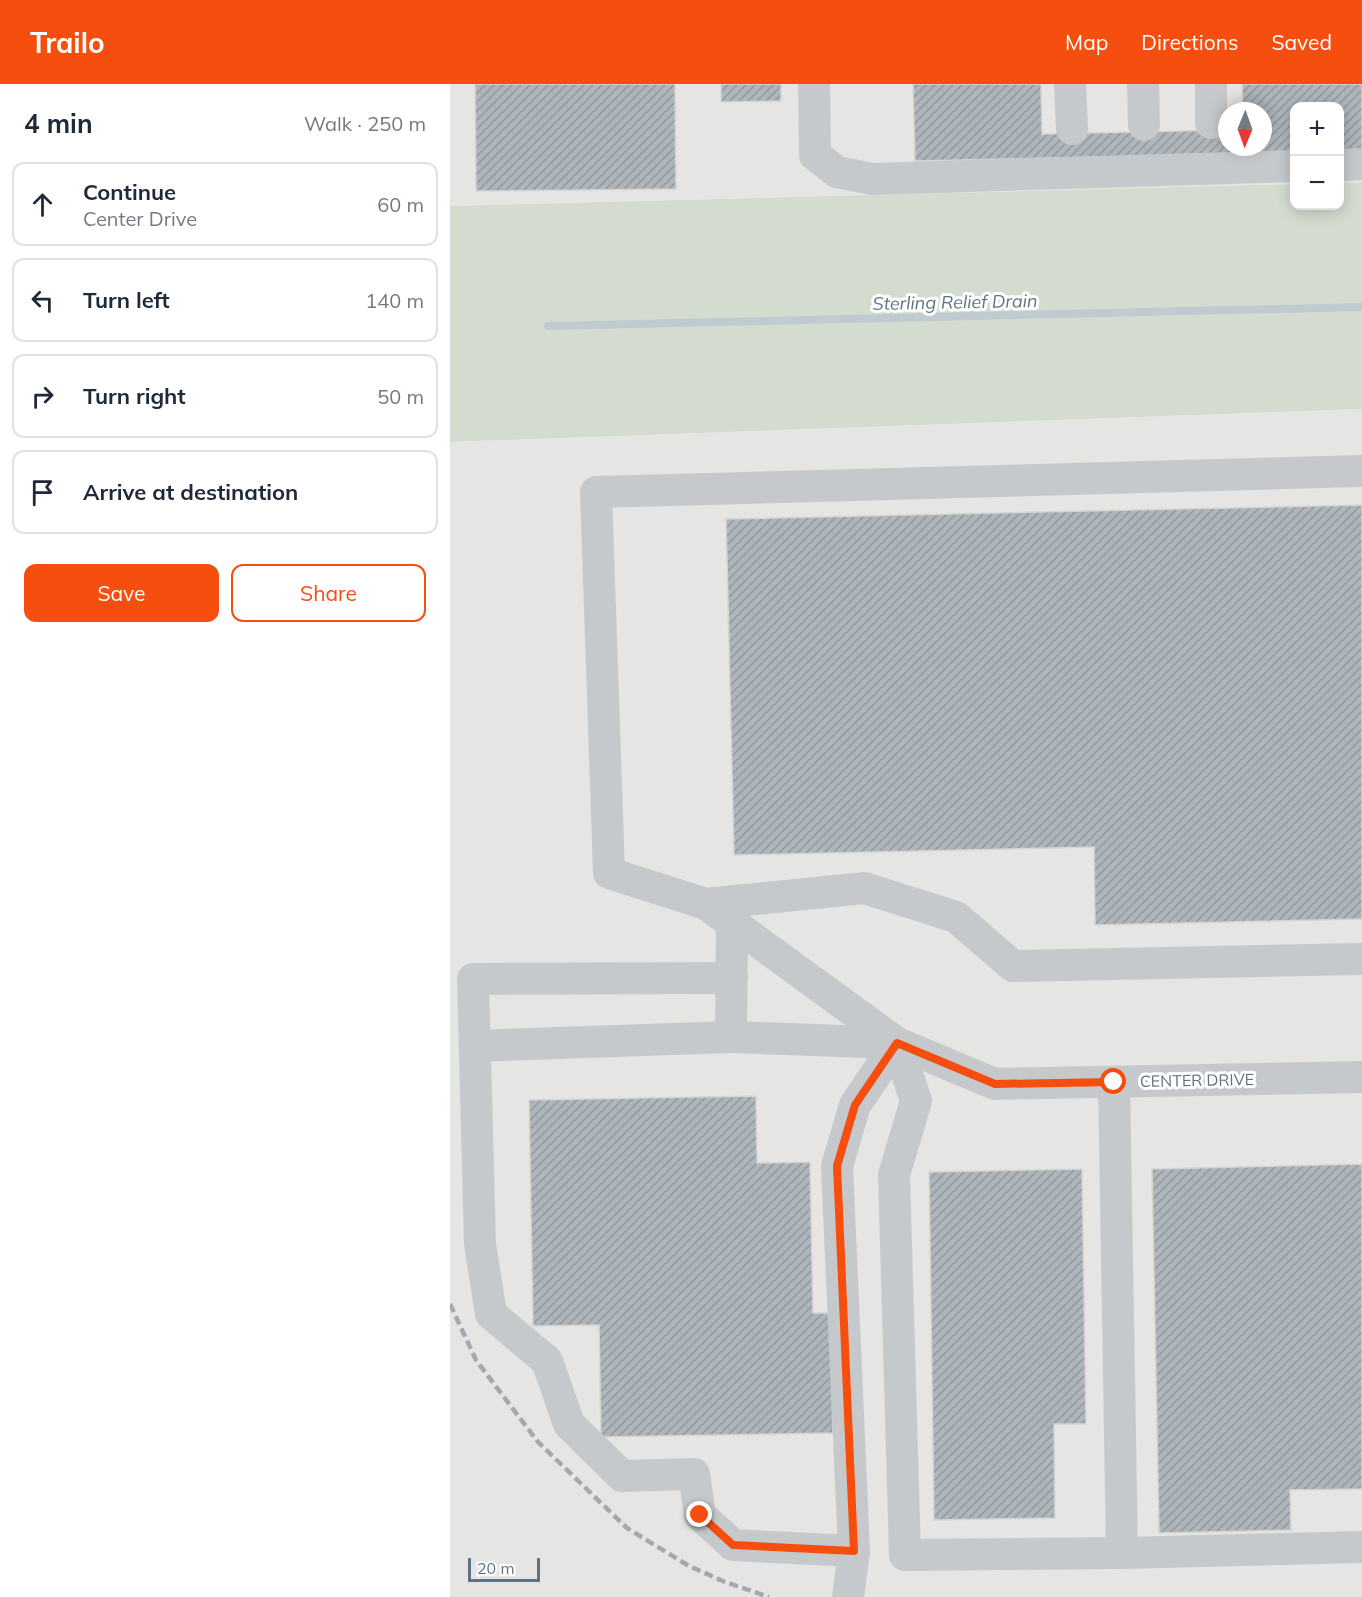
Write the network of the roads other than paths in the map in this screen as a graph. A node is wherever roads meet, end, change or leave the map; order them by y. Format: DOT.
graph roads {
  1 [pos="814,84"];
  2 [pos="1070,84"];
  3 [pos="1143,84"];
  4 [pos="1210,84"];
  5 [pos="1211,123"];
  6 [pos="1144,125"];
  7 [pos="1072,129"];
  8 [pos="1362,164"];
  9 [pos="1344,165"];
  10 [pos="1290,166"];
  11 [pos="1362,471"];
  12 [pos="706,904"];
  13 [pos="732,923"];
  14 [pos="1362,959"];
  15 [pos="732,978"];
  16 [pos="731,1037"];
  17 [pos="897,1043"];
  18 [pos="475,1046"];
  19 [pos="1362,1077"];
  20 [pos="1114,1082"];
  21 [pos="1362,1547"];
  22 [pos="854,1551"];
  23 [pos="1122,1553"];
  24 [pos="848,1597"];
  1 -- 10 [label="street"];
  2 -- 7 [label="street"];
  3 -- 6 [label="street"];
  4 -- 5 [label="street"];
  8 -- 9 [label="street"];
  11 -- 12 [label="street"];
  12 -- 13 [label="street"];
  12 -- 14 [label="street"];
  13 -- 15 [label="street"];
  13 -- 17 [label="street"];
  15 -- 16 [label="street"];
  15 -- 18 [label="street"];
  16 -- 17 [label="street"];
  16 -- 18 [label="street"];
  17 -- 20 [label="street, CENTER DRIVE"];
  17 -- 22 [label="street"];
  17 -- 23 [label="street"];
  18 -- 22 [label="street"];
  19 -- 20 [label="street, CENTER DRIVE"];
  20 -- 23 [label="street"];
  21 -- 23 [label="street"];
  22 -- 24 [label="street"];
}
